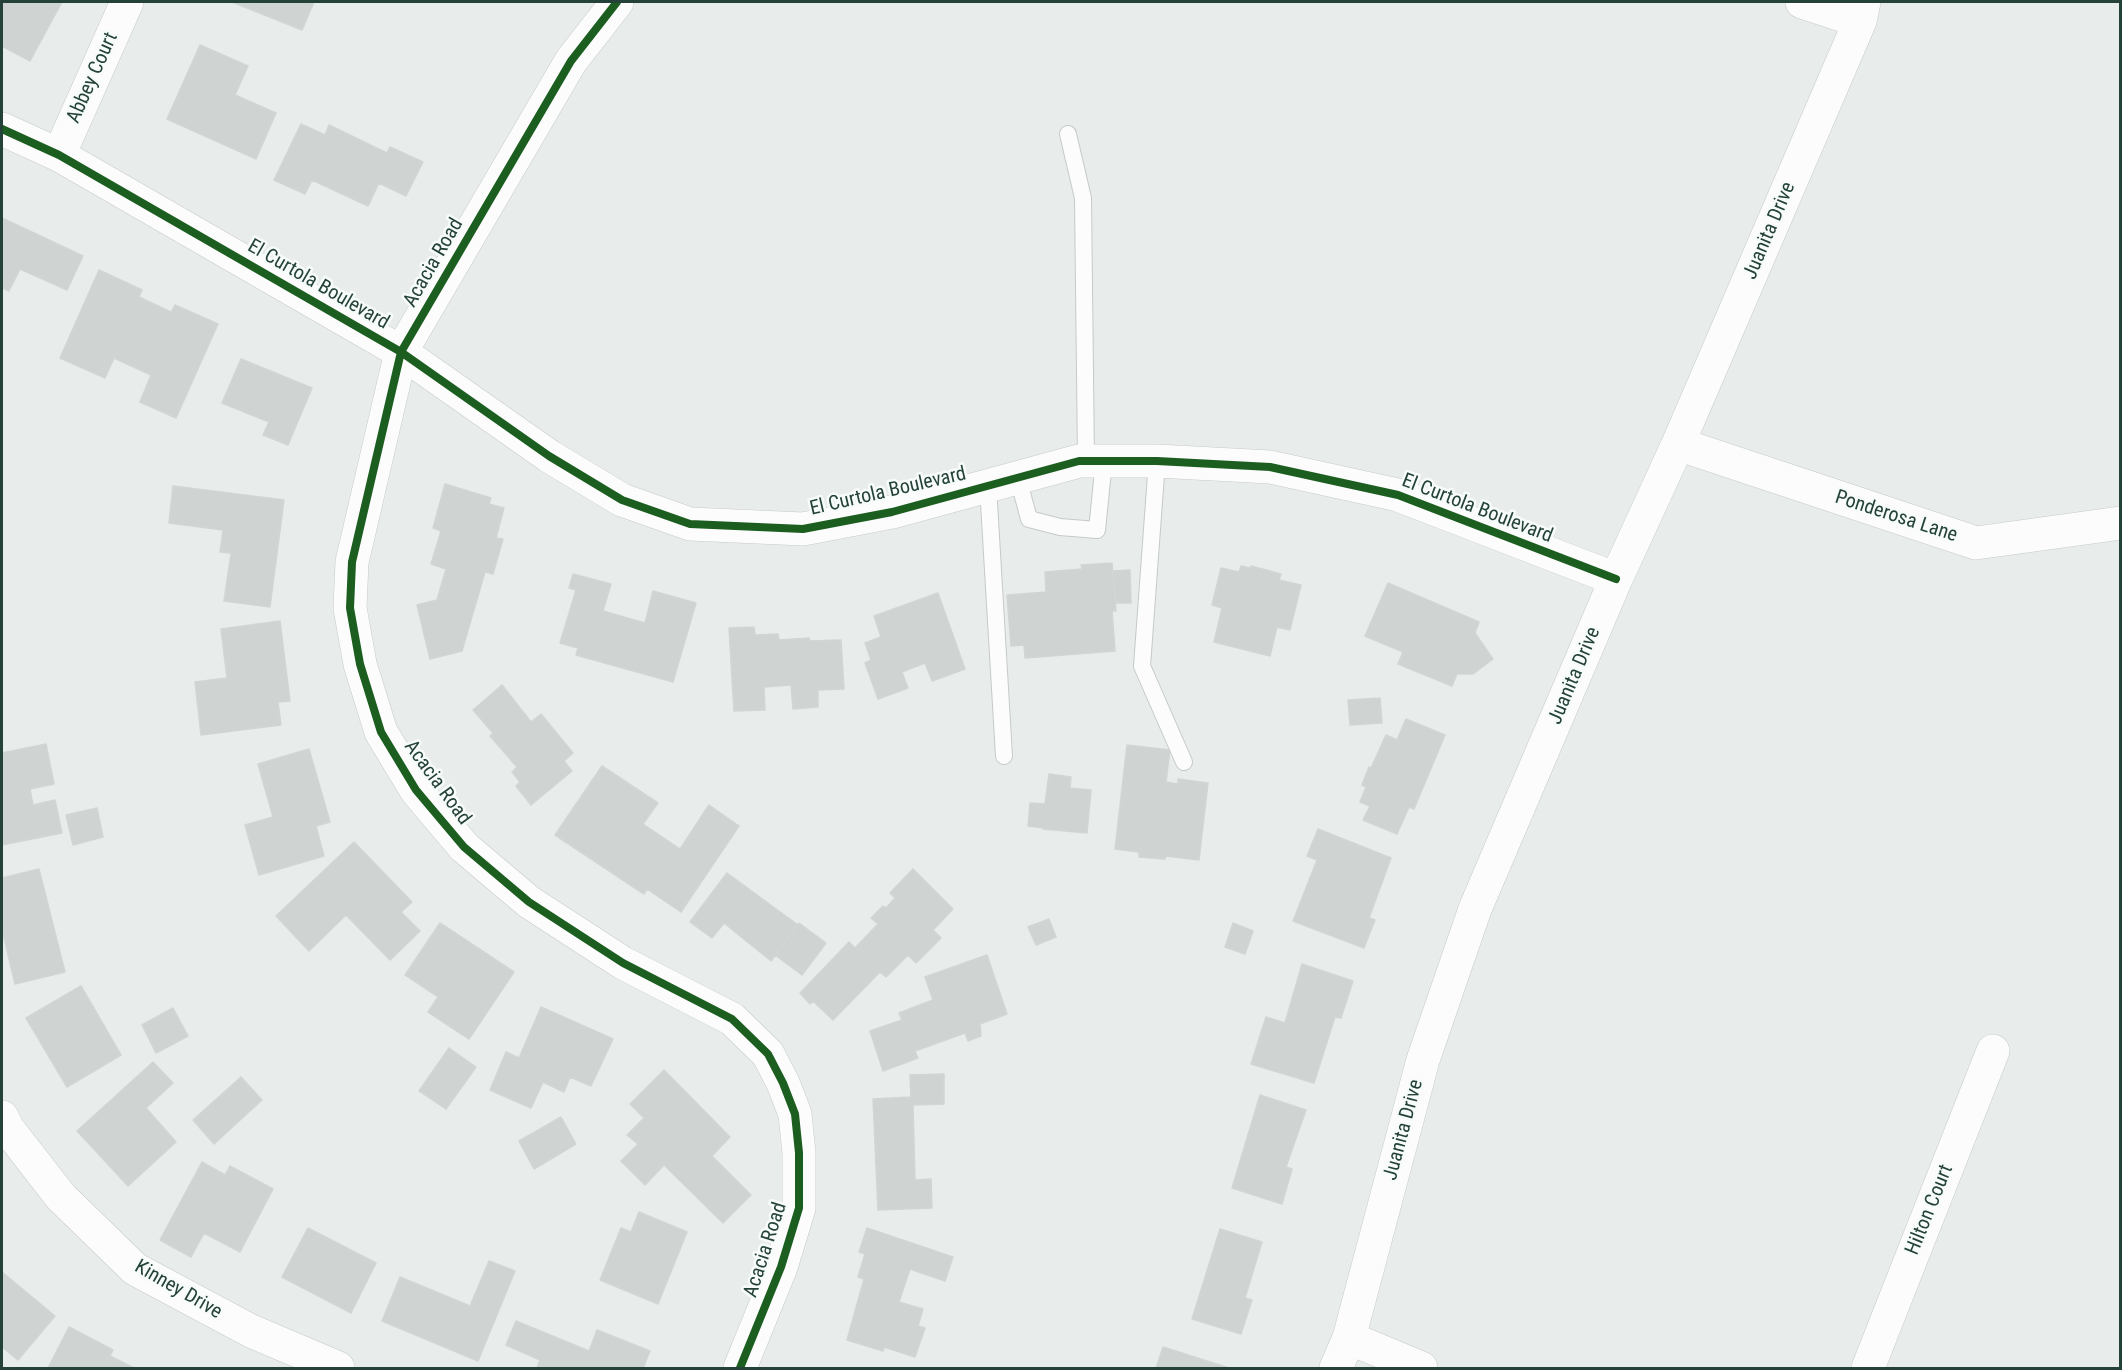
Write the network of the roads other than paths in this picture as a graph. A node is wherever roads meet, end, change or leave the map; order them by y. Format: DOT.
graph roads {
  1 [pos="127,2"];
  2 [pos="617,2"];
  3 [pos="1802,2"];
  4 [pos="1862,11"];
  5 [pos="2,129"];
  6 [pos="1068,135"];
  7 [pos="59,155"];
  8 [pos="401,352"];
  9 [pos="1678,444"];
  10 [pos="1095,461"];
  11 [pos="1157,461"];
  12 [pos="1003,482"];
  13 [pos="2121,522"];
  14 [pos="1616,579"];
  15 [pos="1004,756"];
  16 [pos="1184,762"];
  17 [pos="1993,1052"];
  18 [pos="2,1117"];
  19 [pos="1349,1338"];
  20 [pos="338,1368"];
  21 [pos="740,1368"];
  22 [pos="1336,1368"];
  23 [pos="1421,1368"];
  24 [pos="1868,1368"];
  1 -- 7 [label="street, Abbey Court"];
  2 -- 8 [label="street, Acacia Road"];
  3 -- 4 [label="street"];
  4 -- 9 [label="street, Juanita Drive"];
  5 -- 7 [label="street, El Curtola Boulevard"];
  6 -- 10 [label="lane"];
  7 -- 8 [label="street, El Curtola Boulevard"];
  8 -- 12 [label="street, El Curtola Boulevard"];
  8 -- 21 [label="street, Acacia Road"];
  9 -- 13 [label="street, Ponderosa Lane"];
  9 -- 14 [label="street, Juanita Drive"];
  10 -- 11 [label="street, El Curtola Boulevard"];
  10 -- 12 [label="street, El Curtola Boulevard"];
  10 -- 12 [label="lane"];
  11 -- 14 [label="street, El Curtola Boulevard"];
  11 -- 16 [label="lane"];
  12 -- 15 [label="lane"];
  14 -- 19 [label="street, Juanita Drive"];
  17 -- 24 [label="street, Hilton Court"];
  18 -- 20 [label="street, Kinney Drive"];
  19 -- 22 [label="street, Juanita Drive"];
  19 -- 23 [label="street"];
}
